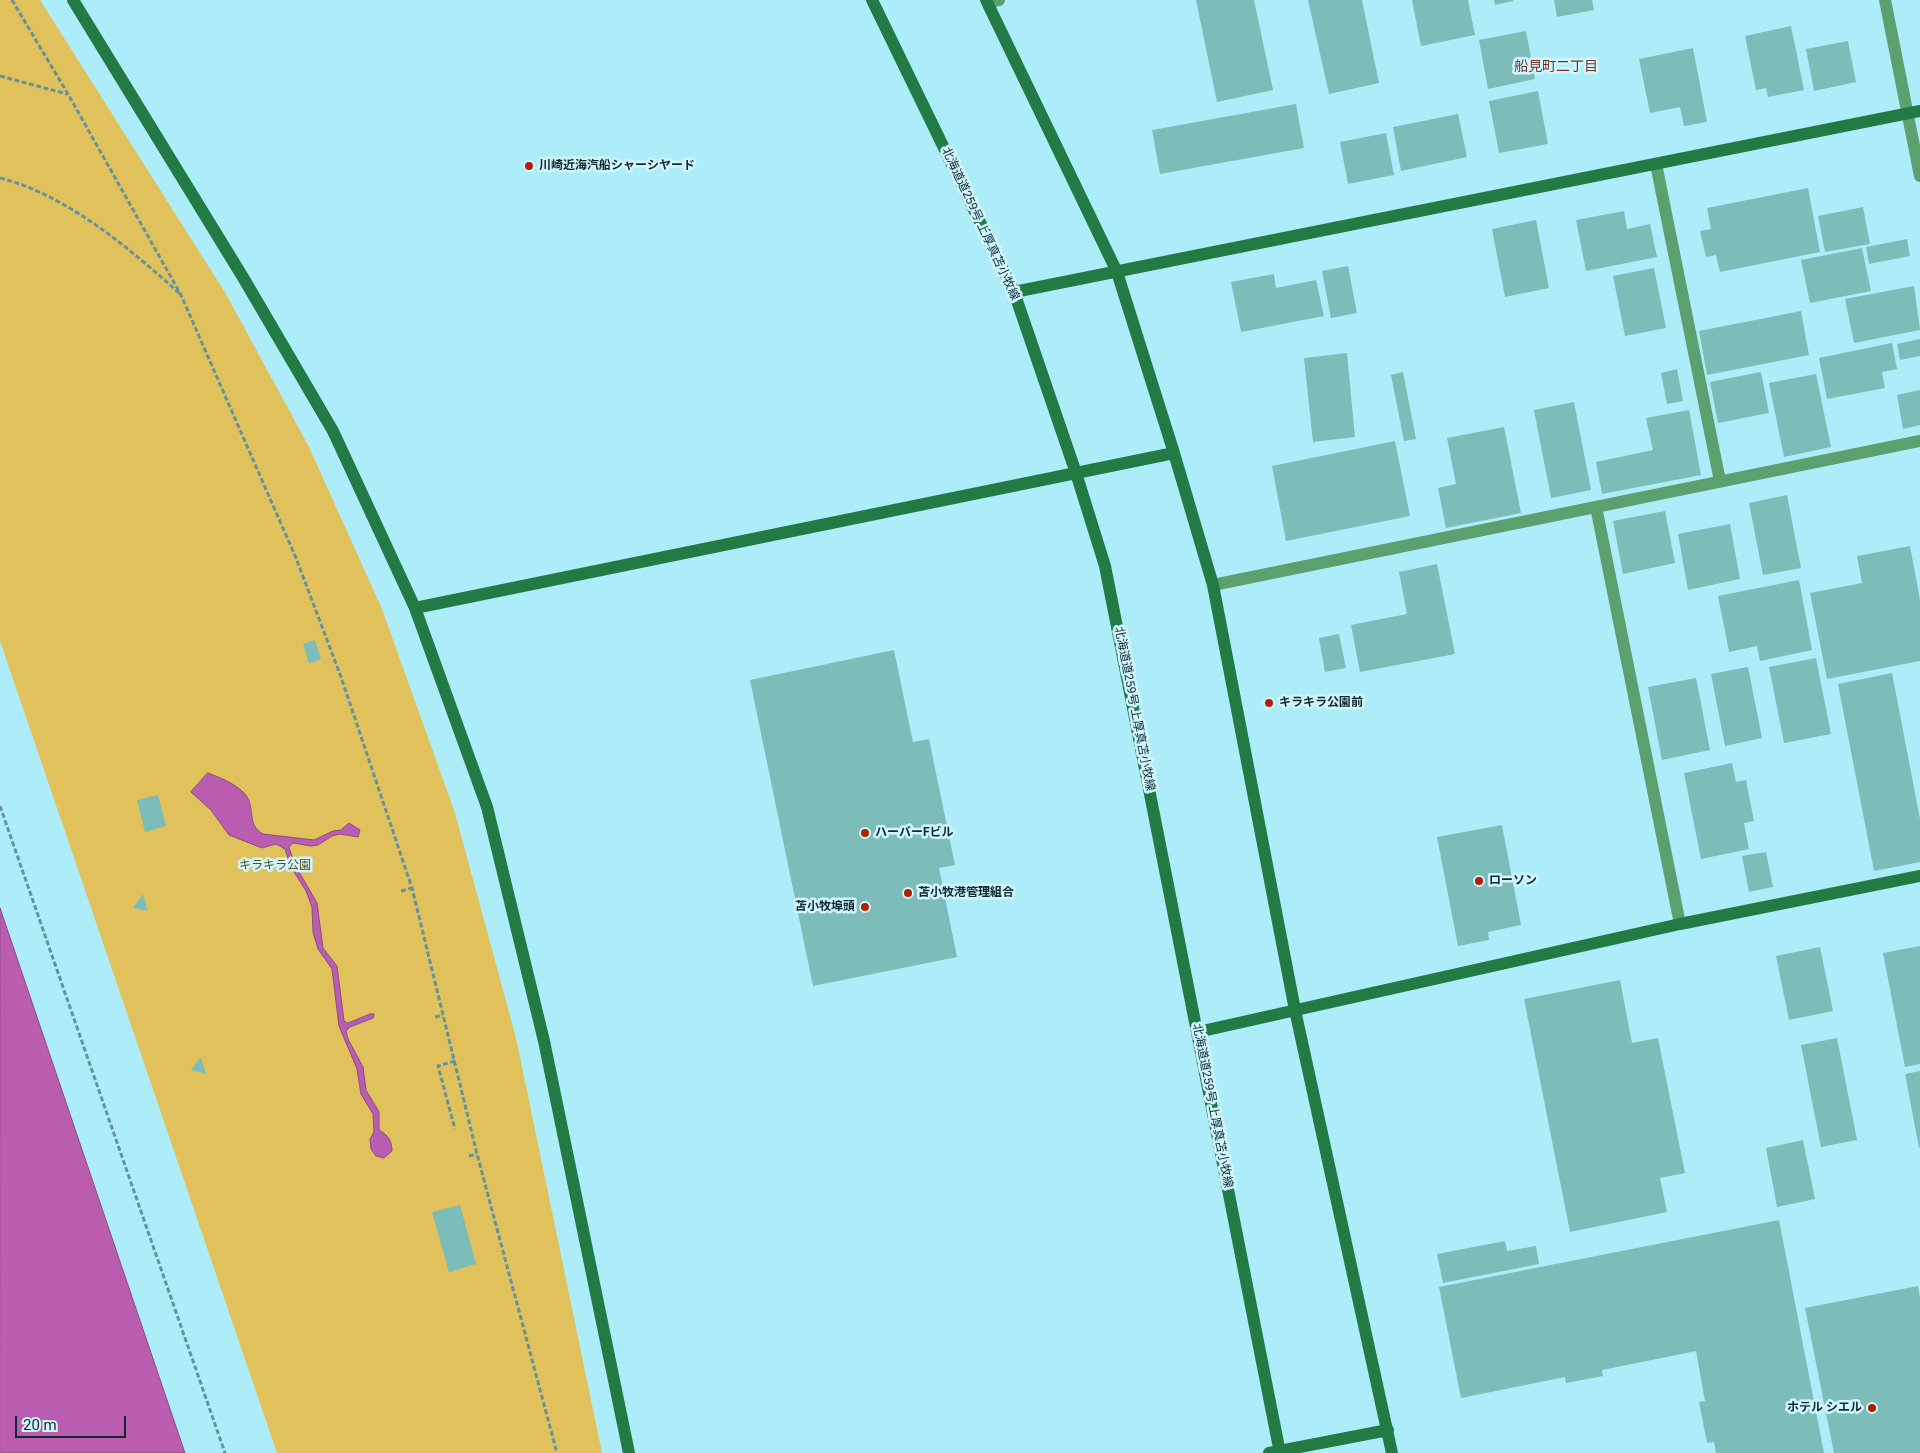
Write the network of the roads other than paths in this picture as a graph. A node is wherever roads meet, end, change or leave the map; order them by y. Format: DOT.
graph roads {
  1 [pos="73,0"];
  2 [pos="872,0"];
  3 [pos="1885,0"];
  4 [pos="991,1"];
  5 [pos="1914,112"];
  6 [pos="1656,164"];
  7 [pos="1920,176"];
  8 [pos="1117,272"];
  9 [pos="1014,292"];
  10 [pos="1920,441"];
  11 [pos="1174,453"];
  12 [pos="1076,474"];
  13 [pos="1720,481"];
  14 [pos="1596,507"];
  15 [pos="1213,585"];
  16 [pos="415,608"];
  17 [pos="1920,876"];
  18 [pos="1680,924"];
  19 [pos="1295,1010"];
  20 [pos="1198,1032"];
  21 [pos="1388,1430"];
  22 [pos="1276,1452"];
  23 [pos="629,1453"];
  24 [pos="1392,1453"];
  1 -- 16 [label="street"];
  2 -- 9 [label="street, 北海道道259号 上厚真苫小牧線"];
  3 -- 5 [label="street"];
  4 -- 8 [label="street"];
  5 -- 6 [label="street"];
  5 -- 7 [label="street"];
  6 -- 8 [label="street"];
  6 -- 13 [label="street"];
  8 -- 9 [label="street"];
  8 -- 11 [label="street"];
  9 -- 12 [label="street, 北海道道259号 上厚真苫小牧線"];
  10 -- 13 [label="street"];
  11 -- 12 [label="street"];
  11 -- 15 [label="street"];
  12 -- 16 [label="street"];
  12 -- 20 [label="street, 北海道道259号 上厚真苫小牧線"];
  13 -- 14 [label="street"];
  14 -- 15 [label="street"];
  14 -- 18 [label="street"];
  15 -- 19 [label="street"];
  16 -- 23 [label="street"];
  17 -- 18 [label="street"];
  18 -- 19 [label="street"];
  19 -- 20 [label="street"];
  19 -- 21 [label="street"];
  20 -- 22 [label="street, 北海道道259号 上厚真苫小牧線"];
  21 -- 22 [label="street"];
  21 -- 24 [label="street"];
}
